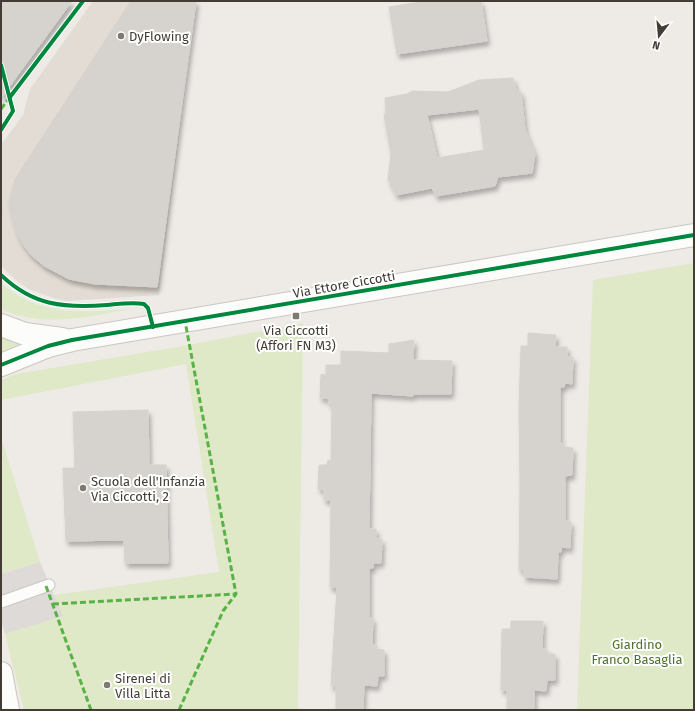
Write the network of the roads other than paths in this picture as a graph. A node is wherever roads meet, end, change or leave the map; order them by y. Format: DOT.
graph roads {
  1 [pos="694,235"];
  2 [pos="1,325"];
  3 [pos="72,340"];
  4 [pos="1,364"];
  5 [pos="50,585"];
  6 [pos="1,602"];
  7 [pos="1,673"];
  8 [pos="8,710"];
  1 -- 3 [label="street, Via Ettore Ciccotti"];
  2 -- 3 [label="street, Via Ettore Ciccotti"];
  3 -- 4 [label="street, Via Ettore Ciccotti"];
  5 -- 6 [label="lane"];
  7 -- 8 [label="street"];
}
